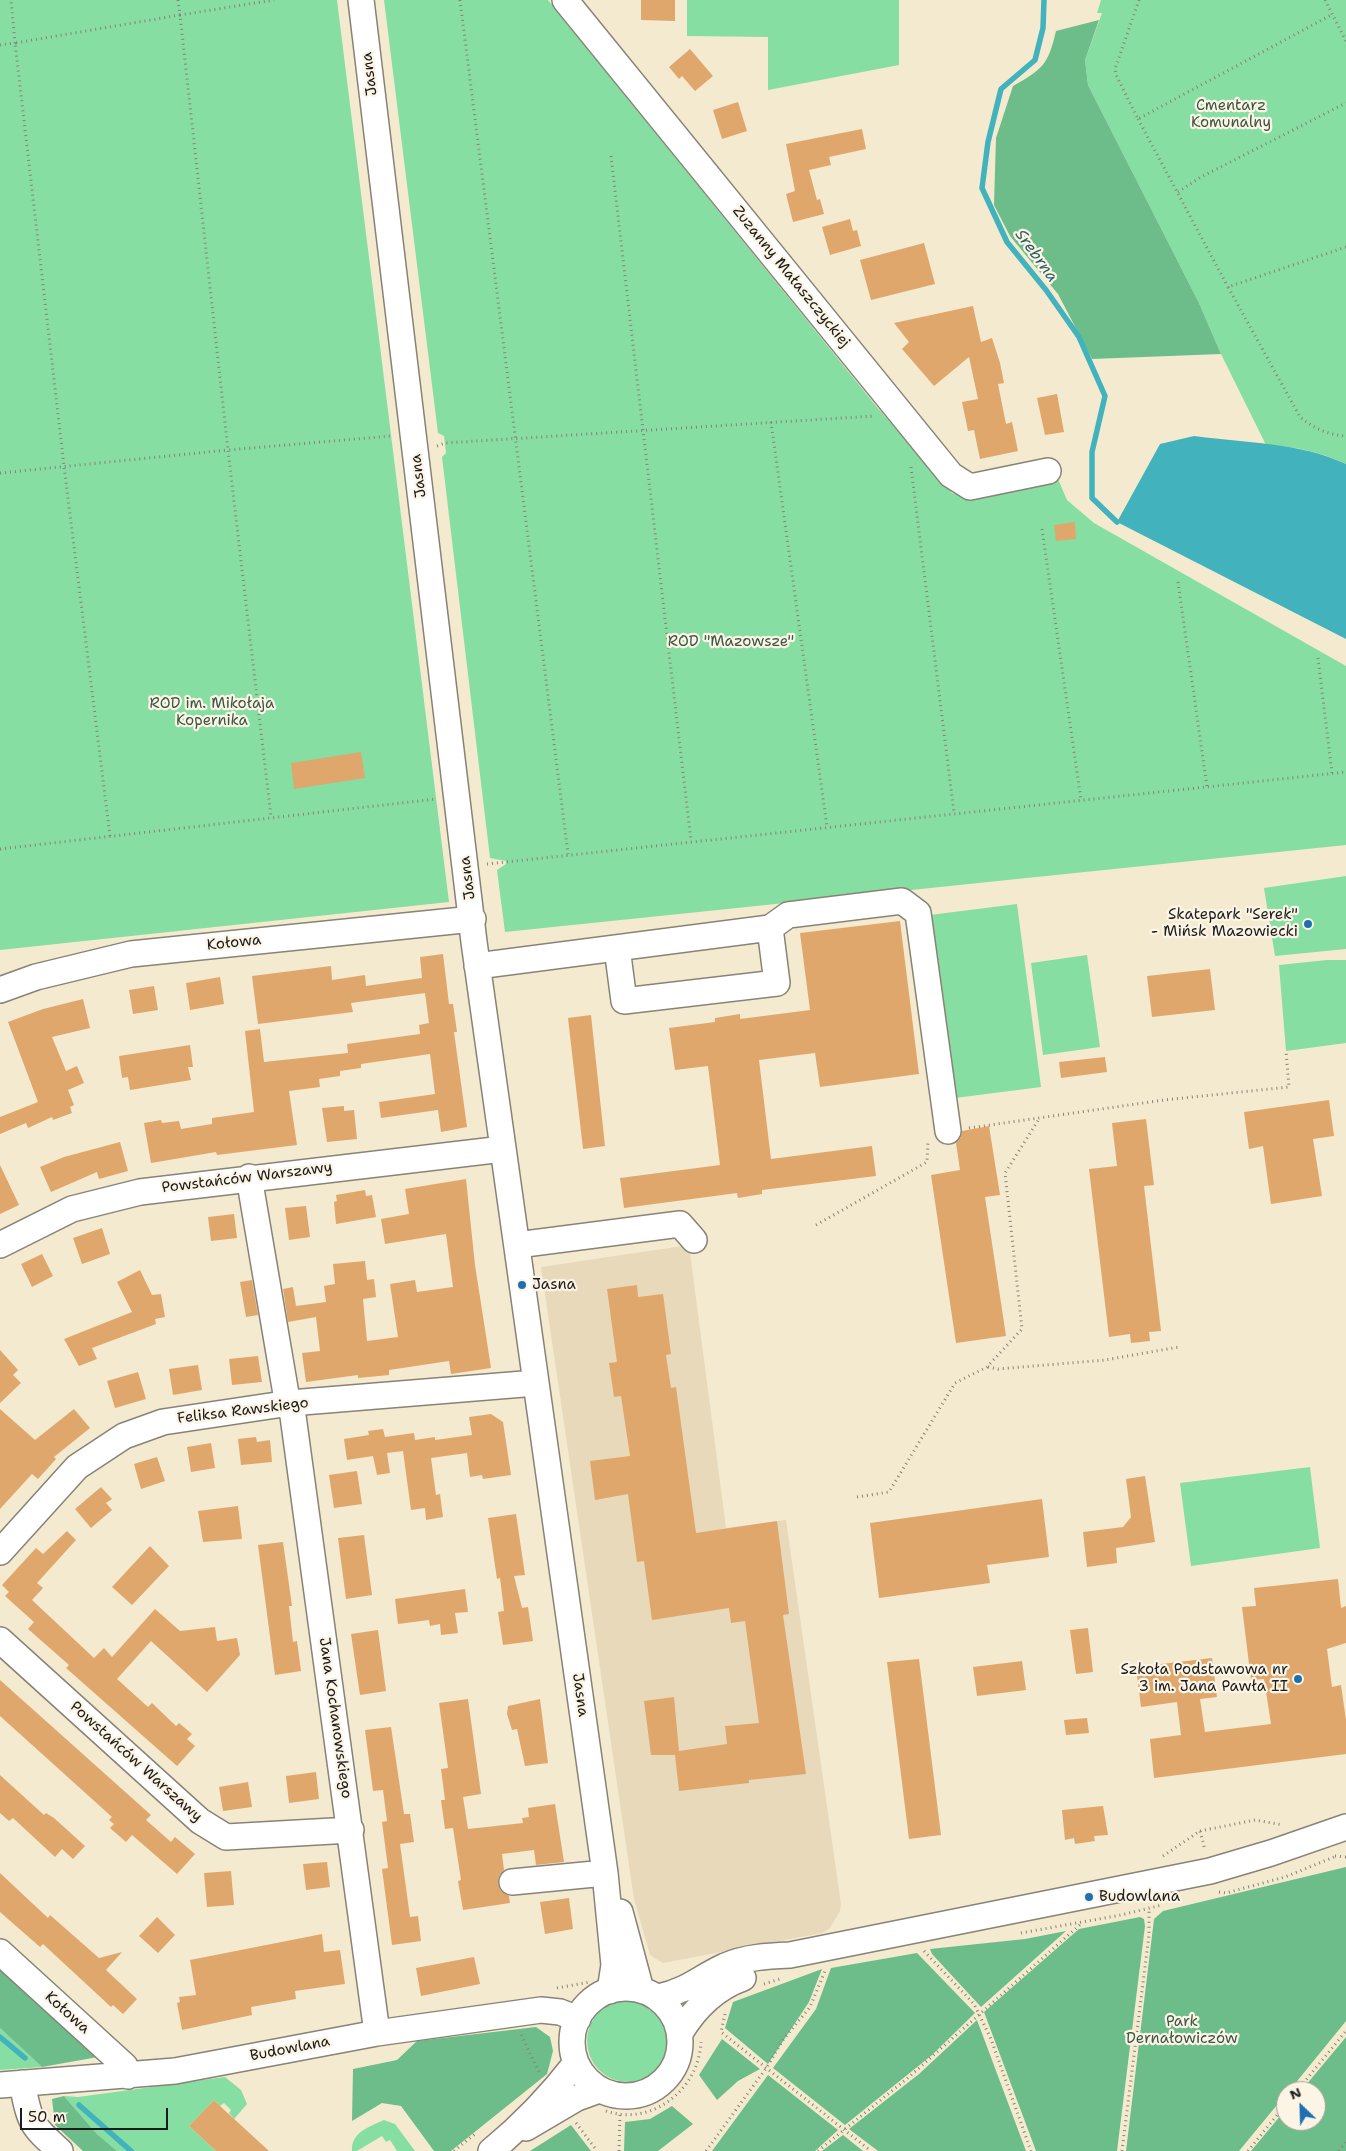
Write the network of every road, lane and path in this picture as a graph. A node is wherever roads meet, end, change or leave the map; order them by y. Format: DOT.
graph roads {
  1 [pos="11,0"];
  2 [pos="178,0"];
  3 [pos="274,0"];
  4 [pos="362,0"];
  5 [pos="460,0"];
  6 [pos="565,0"];
  7 [pos="1139,0"];
  8 [pos="1325,0"];
  9 [pos="1332,14"];
  10 [pos="180,15"];
  11 [pos="15,42"];
  12 [pos="1346,42"];
  13 [pos="0,45"];
  14 [pos="1346,103"];
  15 [pos="1138,119"];
  16 [pos="611,156"];
  17 [pos="1178,192"];
  18 [pos="1346,247"];
  19 [pos="1228,287"];
  20 [pos="875,416"];
  21 [pos="771,422"];
  22 [pos="642,430"];
  23 [pos="391,436"];
  24 [pos="1346,436"];
  25 [pos="515,439"];
  26 [pos="445,443"];
  27 [pos="228,450"];
  28 [pos="64,466"];
  29 [pos="911,468"];
  30 [pos="1048,471"];
  31 [pos="0,473"];
  32 [pos="1042,529"];
  33 [pos="1178,582"];
  34 [pos="1318,658"];
  35 [pos="1346,772"];
  36 [pos="1332,773"];
  37 [pos="1207,787"];
  38 [pos="436,799"];
  39 [pos="1081,800"];
  40 [pos="954,813"];
  41 [pos="271,817"];
  42 [pos="827,827"];
  43 [pos="110,836"];
  44 [pos="691,841"];
  45 [pos="0,849"];
  46 [pos="568,854"];
  47 [pos="506,862"];
  48 [pos="473,919"];
  49 [pos="770,928"];
  50 [pos="617,948"];
  51 [pos="477,966"];
  52 [pos="0,990"];
  53 [pos="1286,1051"];
  54 [pos="1039,1119"];
  55 [pos="948,1131"];
  56 [pos="503,1148"];
  57 [pos="249,1177"];
  58 [pos="816,1225"];
  59 [pos="694,1240"];
  60 [pos="0,1245"];
  61 [pos="517,1245"];
  62 [pos="1179,1347"];
  63 [pos="987,1367"];
  64 [pos="536,1383"];
  65 [pos="290,1404"];
  66 [pos="857,1497"];
  67 [pos="0,1552"];
  68 [pos="0,1640"];
  69 [pos="1286,1825"];
  70 [pos="1346,1827"];
  71 [pos="351,1830"];
  72 [pos="1200,1831"];
  73 [pos="1346,1852"];
  74 [pos="1335,1856"];
  75 [pos="1346,1857"];
  76 [pos="605,1873"];
  77 [pos="512,1882"];
  78 [pos="1214,1892"];
  79 [pos="1168,1904"];
  80 [pos="1149,1908"];
  81 [pos="1082,1922"];
  82 [pos="1015,1934"];
  83 [pos="923,1945"];
  84 [pos="825,1948"];
  85 [pos="0,1952"];
  86 [pos="788,1966"];
  87 [pos="758,1986"];
  88 [pos="610,1991"];
  89 [pos="650,1994"];
  90 [pos="727,2007"];
  91 [pos="980,2014"];
  92 [pos="578,2019"];
  93 [pos="1346,2031"];
  94 [pos="377,2033"];
  95 [pos="691,2035"];
  96 [pos="575,2064"];
  97 [pos="767,2067"];
  98 [pos="128,2076"];
  99 [pos="1305,2081"];
  100 [pos="11,2084"];
  101 [pos="601,2100"];
  102 [pos="620,2114"];
  103 [pos="1276,2116"];
  104 [pos="572,2118"];
  105 [pos="843,2130"];
  106 [pos="510,2136"];
  107 [pos="1346,2142"];
  108 [pos="60,2151"];
  109 [pos="491,2151"];
  110 [pos="597,2151"];
  111 [pos="619,2151"];
  112 [pos="706,2151"];
  113 [pos="818,2151"];
  114 [pos="871,2151"];
  115 [pos="1031,2151"];
  116 [pos="1122,2151"];
  117 [pos="1248,2151"];
  118 [pos="1338,2151"];
  1 -- 11 [label="path"];
  2 -- 10 [label="path"];
  3 -- 10 [label="path"];
  4 -- 48 [label="street, Jasna"];
  5 -- 25 [label="path"];
  6 -- 30 [label="street, Zuzanny Małaszczyckiej"];
  7 -- 15 [label="path"];
  8 -- 9 [label="path"];
  9 -- 12 [label="path"];
  9 -- 15 [label="path"];
  10 -- 11 [label="path"];
  10 -- 27 [label="path"];
  11 -- 13 [label="path"];
  11 -- 28 [label="path"];
  14 -- 17 [label="path"];
  15 -- 17 [label="path"];
  16 -- 22 [label="path"];
  17 -- 19 [label="path"];
  18 -- 19 [label="path"];
  19 -- 24 [label="path"];
  20 -- 21 [label="path"];
  21 -- 22 [label="path"];
  21 -- 42 [label="path"];
  22 -- 25 [label="path"];
  22 -- 44 [label="path"];
  23 -- 27 [label="path"];
  25 -- 26 [label="path"];
  25 -- 46 [label="path"];
  27 -- 28 [label="path"];
  27 -- 41 [label="path"];
  28 -- 31 [label="path"];
  28 -- 43 [label="path"];
  29 -- 40 [label="path"];
  32 -- 39 [label="path"];
  33 -- 37 [label="path"];
  34 -- 36 [label="path"];
  35 -- 36 [label="path"];
  36 -- 37 [label="path"];
  37 -- 39 [label="path"];
  38 -- 41 [label="path"];
  39 -- 40 [label="path"];
  40 -- 42 [label="path"];
  41 -- 43 [label="path"];
  42 -- 44 [label="path"];
  43 -- 45 [label="path"];
  44 -- 46 [label="path"];
  46 -- 47 [label="path"];
  48 -- 51 [label="street, Jasna"];
  48 -- 52 [label="street, Kołowa"];
  49 -- 50 [label="street"];
  49 -- 50 [label="street"];
  49 -- 55 [label="street"];
  50 -- 51 [label="street"];
  51 -- 56 [label="street, Jasna"];
  53 -- 54 [label="path"];
  54 -- 55 [label="path"];
  54 -- 63 [label="path"];
  55 -- 58 [label="path"];
  56 -- 57 [label="street, Powstańców Warszawy"];
  56 -- 61 [label="street, Jasna"];
  57 -- 60 [label="street, Powstańców Warszawy"];
  57 -- 65 [label="street, Jana Kochanowskiego"];
  59 -- 61 [label="street"];
  61 -- 64 [label="street, Jasna"];
  62 -- 63 [label="path"];
  63 -- 66 [label="path"];
  64 -- 65 [label="street, Feliksa Rawskiego"];
  64 -- 76 [label="street, Jasna"];
  65 -- 67 [label="street, Feliksa Rawskiego"];
  65 -- 71 [label="street, Jana Kochanowskiego"];
  68 -- 71 [label="street, Powstańców Warszawy"];
  69 -- 72 [label="path"];
  70 -- 84 [label="street"];
  71 -- 94 [label="street, Jana Kochanowskiego"];
  73 -- 74 [label="path"];
  74 -- 75 [label="path"];
  74 -- 78 [label="path"];
  76 -- 77 [label="street"];
  76 -- 88 [label="street, Jasna"];
  76 -- 89 [label="street, Jasna"];
  79 -- 80 [label="path"];
  80 -- 81 [label="path"];
  80 -- 116 [label="path"];
  81 -- 82 [label="path"];
  81 -- 91 [label="path"];
  83 -- 91 [label="path"];
  84 -- 86 [label="street"];
  84 -- 97 [label="path"];
  85 -- 98 [label="street, Kołowa"];
  86 -- 87 [label="path"];
  86 -- 89 [label="street"];
  86 -- 95 [label="street"];
  88 -- 89 [label="street"];
  88 -- 92 [label="street"];
  89 -- 95 [label="street"];
  90 -- 97 [label="path"];
  91 -- 105 [label="path"];
  91 -- 115 [label="path"];
  92 -- 94 [label="street, Budowlana"];
  92 -- 96 [label="street"];
  93 -- 99 [label="path"];
  94 -- 98 [label="street, Budowlana"];
  95 -- 101 [label="street"];
  95 -- 102 [label="path"];
  96 -- 101 [label="street"];
  96 -- 106 [label="street"];
  97 -- 105 [label="path"];
  97 -- 112 [label="path"];
  98 -- 100 [label="street, Budowlana"];
  100 -- 108 [label="street"];
  101 -- 102 [label="path"];
  101 -- 106 [label="street"];
  102 -- 111 [label="path"];
  103 -- 117 [label="path"];
  104 -- 110 [label="path"];
  105 -- 113 [label="path"];
  105 -- 114 [label="path"];
  106 -- 109 [label="street"];
  107 -- 118 [label="path"];
}
